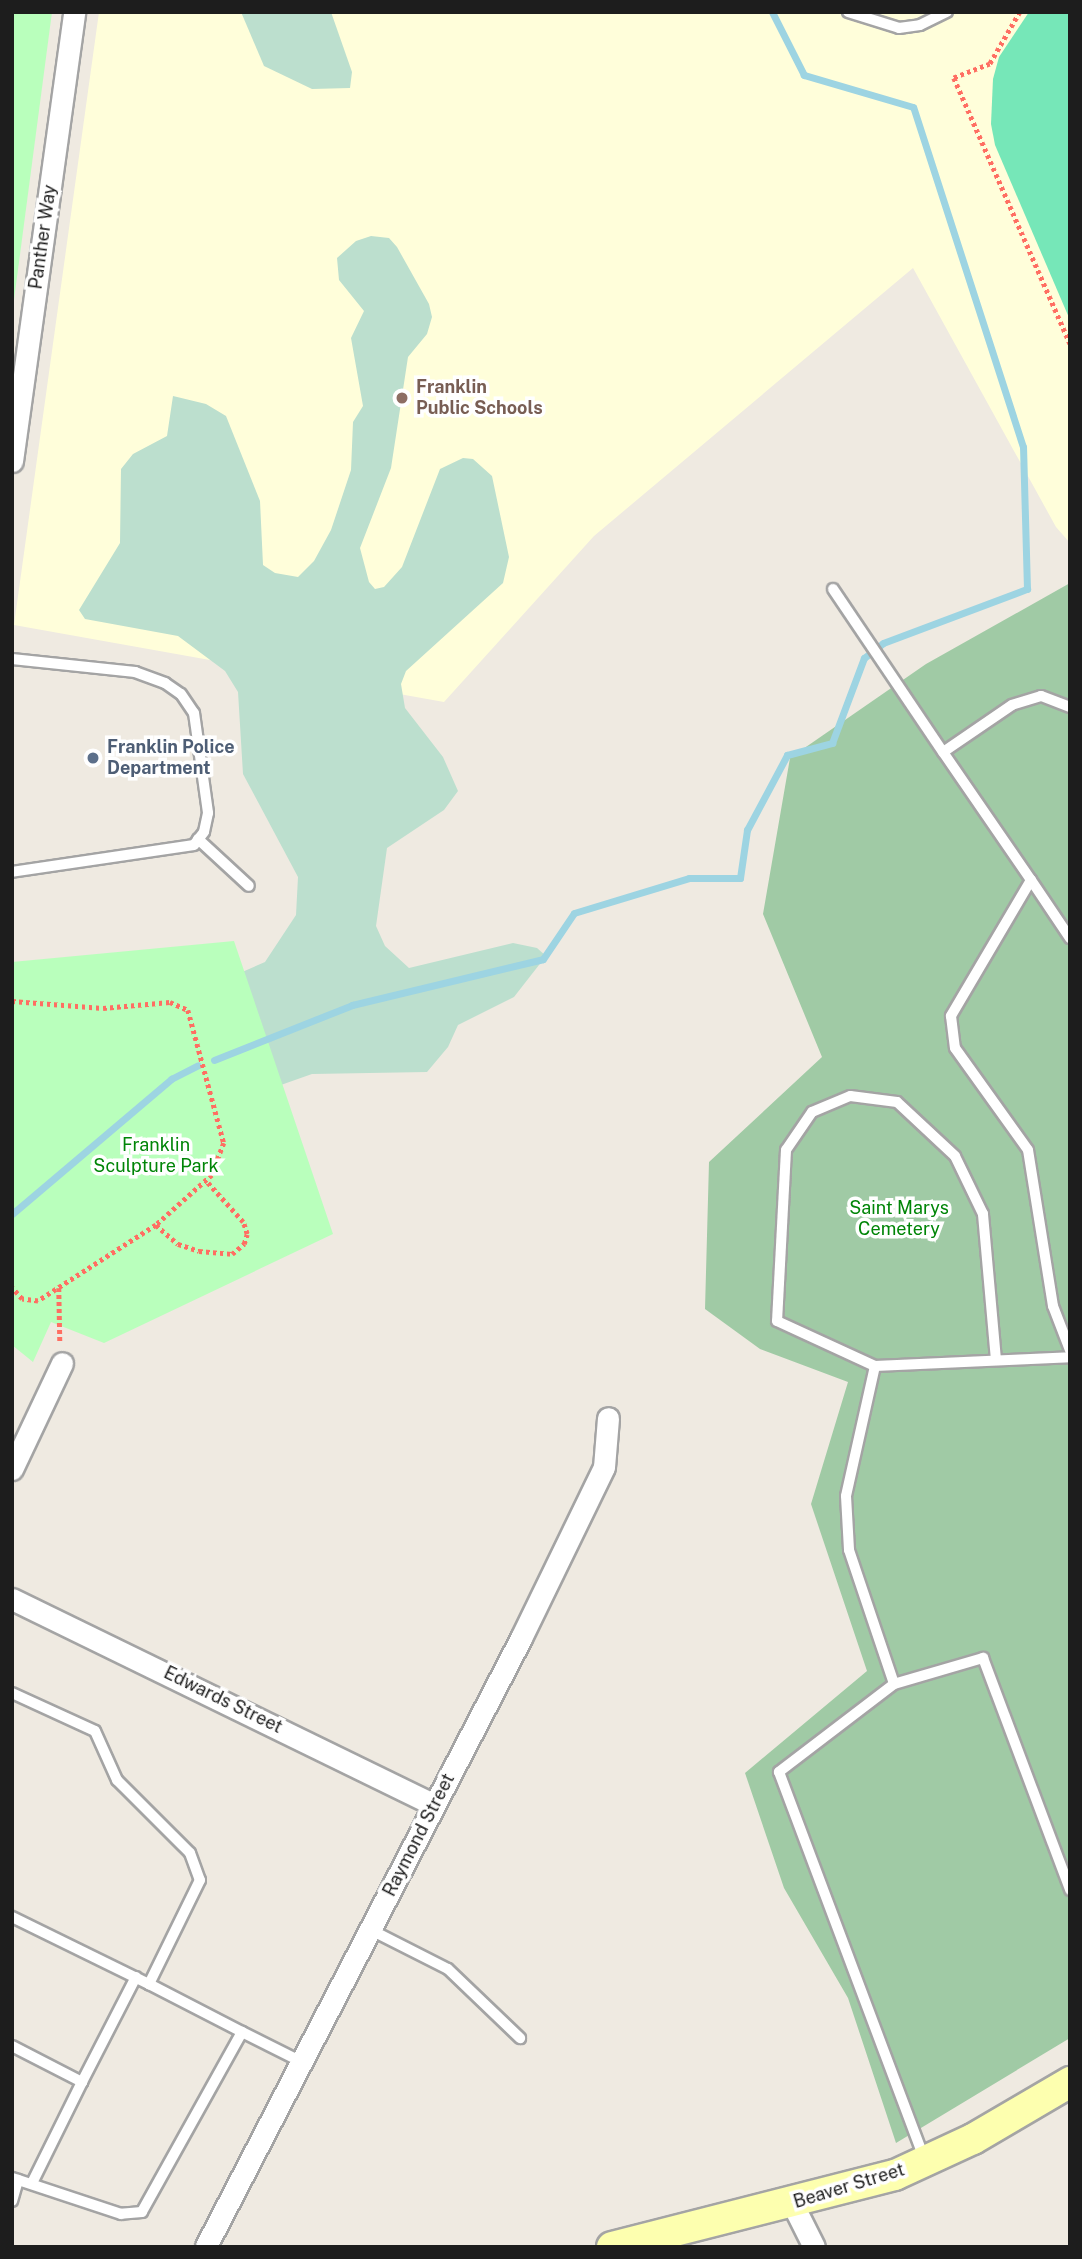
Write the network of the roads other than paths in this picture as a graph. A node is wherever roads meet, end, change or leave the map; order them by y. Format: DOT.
graph roads {
  1 [pos="74,12"];
  2 [pos="848,12"];
  3 [pos="947,12"];
  4 [pos="12,461"];
  5 [pos="833,590"];
  6 [pos="12,659"];
  7 [pos="1070,707"];
  8 [pos="943,752"];
  9 [pos="198,839"];
  10 [pos="12,872"];
  11 [pos="1031,880"];
  12 [pos="249,886"];
  13 [pos="1070,938"];
  14 [pos="1070,1350"];
  15 [pos="1070,1357"];
  16 [pos="996,1360"];
  17 [pos="62,1363"];
  18 [pos="875,1366"];
  19 [pos="608,1418"];
  20 [pos="12,1469"];
  21 [pos="12,1599"];
  22 [pos="894,1684"];
  23 [pos="12,1693"];
  24 [pos="433,1804"];
  25 [pos="1070,1889"];
  26 [pos="12,1917"];
  27 [pos="371,1930"];
  28 [pos="136,1977"];
  29 [pos="149,1984"];
  30 [pos="242,2032"];
  31 [pos="520,2038"];
  32 [pos="12,2046"];
  33 [pos="302,2062"];
  34 [pos="82,2082"];
  35 [pos="1070,2082"];
  36 [pos="925,2161"];
  37 [pos="15,2179"];
  38 [pos="32,2183"];
  39 [pos="12,2202"];
  40 [pos="792,2203"];
  41 [pos="206,2246"];
  42 [pos="612,2247"];
  43 [pos="814,2247"];
  1 -- 4 [label="street, Panther Way"];
  2 -- 3 [label="lane"];
  5 -- 8 [label="lane"];
  6 -- 9 [label="lane"];
  7 -- 8 [label="lane"];
  8 -- 11 [label="lane"];
  9 -- 10 [label="lane"];
  9 -- 12 [label="lane"];
  11 -- 13 [label="lane"];
  11 -- 14 [label="lane"];
  15 -- 16 [label="lane"];
  16 -- 18 [label="lane"];
  16 -- 18 [label="lane"];
  17 -- 20 [label="street"];
  18 -- 22 [label="lane"];
  19 -- 24 [label="street, Raymond Street"];
  21 -- 24 [label="street, Edwards Street"];
  22 -- 25 [label="lane"];
  22 -- 36 [label="lane"];
  23 -- 29 [label="lane"];
  24 -- 27 [label="street, Raymond Street"];
  26 -- 28 [label="lane"];
  27 -- 31 [label="lane"];
  27 -- 33 [label="street, Raymond Street"];
  28 -- 29 [label="lane"];
  28 -- 34 [label="lane"];
  29 -- 30 [label="lane"];
  30 -- 33 [label="lane"];
  30 -- 38 [label="lane"];
  32 -- 34 [label="lane"];
  33 -- 41 [label="street, Raymond Street"];
  34 -- 38 [label="lane"];
  35 -- 36 [label="main road, Beaver Street"];
  36 -- 40 [label="main road, Beaver Street"];
  37 -- 38 [label="lane"];
  37 -- 39 [label="lane"];
  40 -- 42 [label="main road, Beaver Street"];
  40 -- 43 [label="street"];
}
